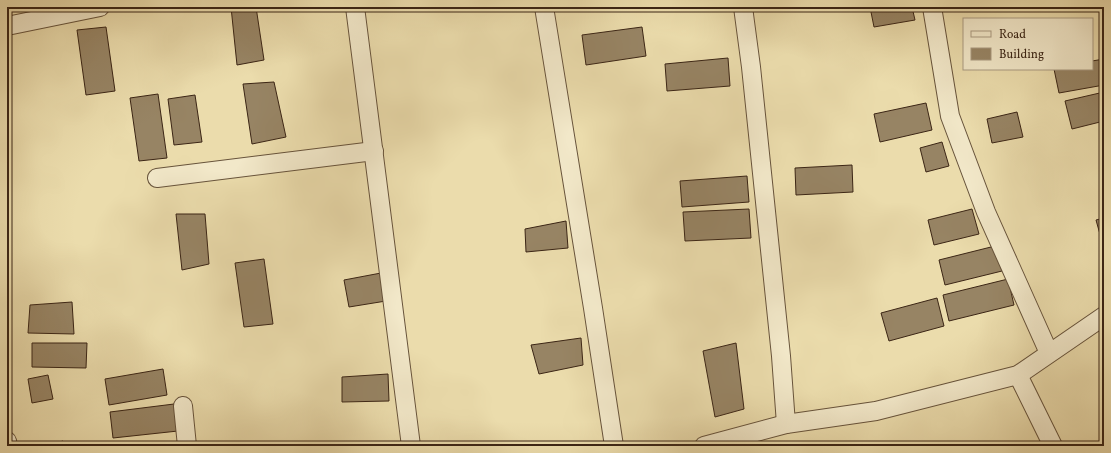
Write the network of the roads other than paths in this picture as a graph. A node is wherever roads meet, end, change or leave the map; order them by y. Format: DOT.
graph roads {
  1 [pos="100,7"];
  2 [pos="355,7"];
  3 [pos="544,7"];
  4 [pos="743,7"];
  5 [pos="932,7"];
  6 [pos="7,26"];
  7 [pos="374,152"];
  8 [pos="157,178"];
  9 [pos="1104,316"];
  10 [pos="1049,353"];
  11 [pos="1018,375"];
  12 [pos="183,406"];
  13 [pos="786,424"];
  14 [pos="7,441"];
  15 [pos="8,446"];
  16 [pos="187,446"];
  17 [pos="411,446"];
  18 [pos="614,446"];
  19 [pos="704,446"];
  20 [pos="1053,446"];
  1 -- 6 [label="street"];
  2 -- 7 [label="street"];
  3 -- 18 [label="street"];
  4 -- 13 [label="street"];
  5 -- 10 [label="street"];
  7 -- 8 [label="street"];
  7 -- 17 [label="street"];
  9 -- 10 [label="street"];
  10 -- 11 [label="street"];
  11 -- 13 [label="street"];
  11 -- 20 [label="street"];
  12 -- 16 [label="street"];
  13 -- 19 [label="street"];
  14 -- 15 [label="street"];
}
